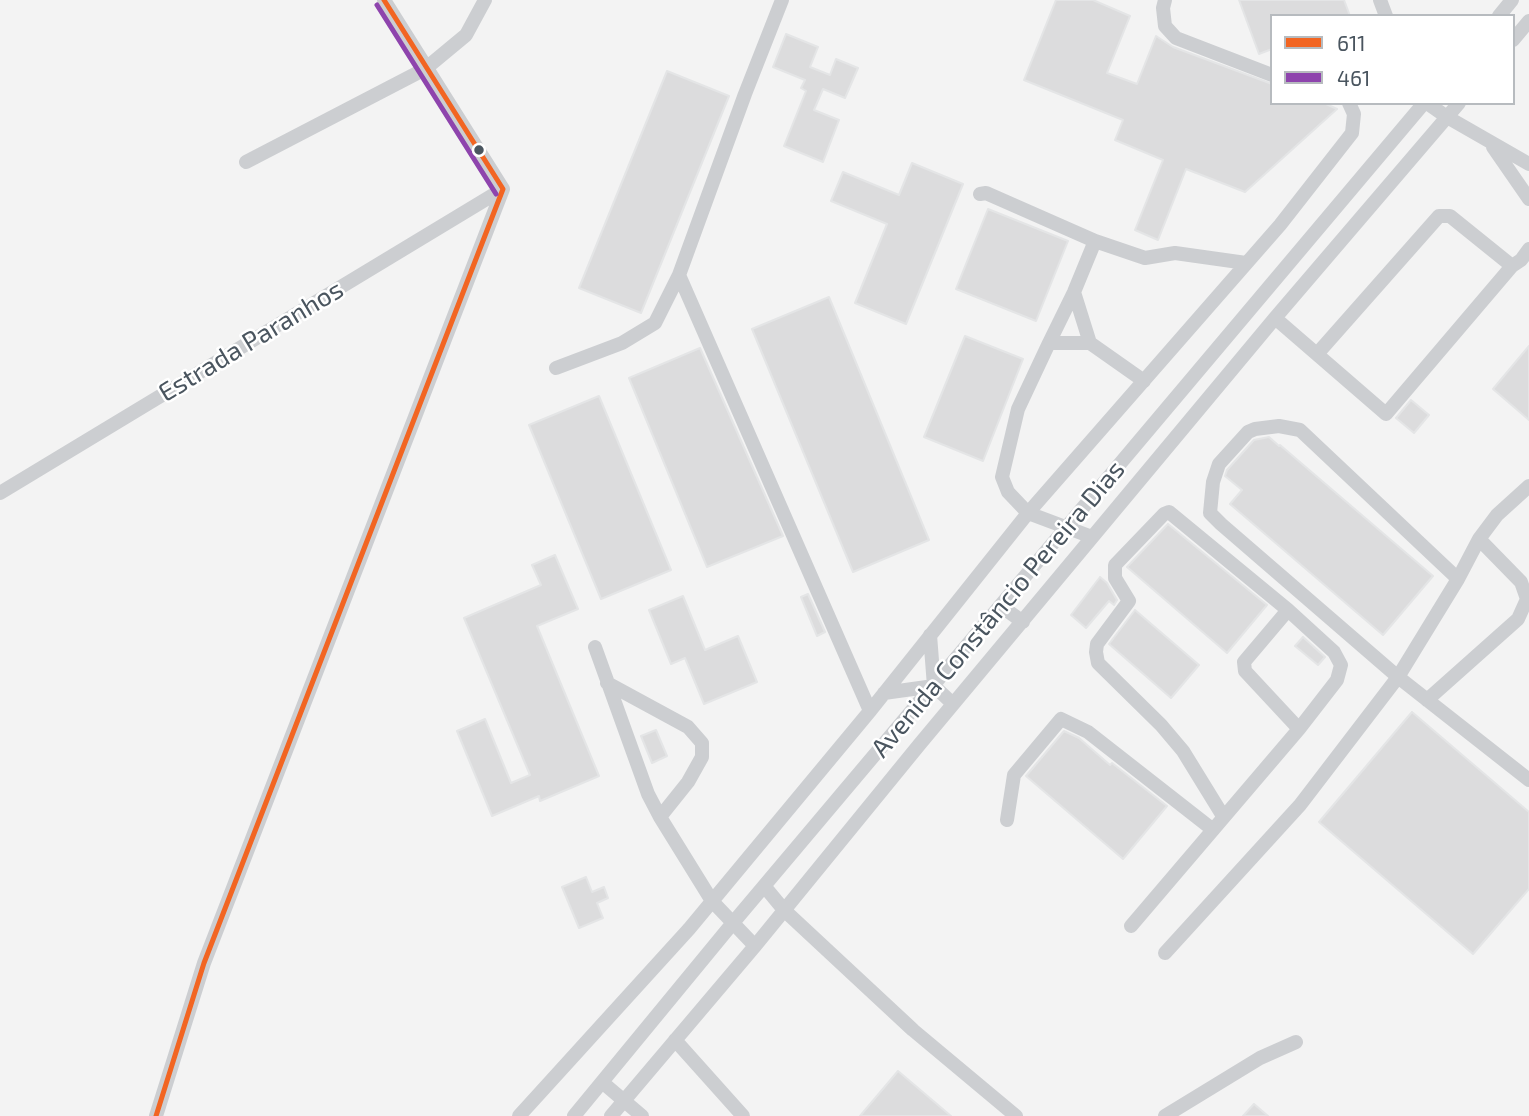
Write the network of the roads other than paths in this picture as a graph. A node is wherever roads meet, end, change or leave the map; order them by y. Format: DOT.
graph roads {
  1 [pos="384,0"];
  2 [pos="485,0"];
  3 [pos="782,0"];
  4 [pos="1165,0"];
  5 [pos="1512,0"];
  6 [pos="1501,14"];
  7 [pos="1529,21"];
  8 [pos="1515,38"];
  9 [pos="425,69"];
  10 [pos="1270,74"];
  11 [pos="1350,105"];
  12 [pos="1424,105"];
  13 [pos="1429,105"];
  14 [pos="1457,105"];
  15 [pos="1447,117"];
  16 [pos="1490,143"];
  17 [pos="246,162"];
  18 [pos="1529,164"];
  19 [pos="503,189"];
  20 [pos="980,194"];
  21 [pos="1529,199"];
  22 [pos="1095,241"];
  23 [pos="1529,248"];
  24 [pos="1246,263"];
  25 [pos="1512,266"];
  26 [pos="679,275"];
  27 [pos="1074,292"];
  28 [pos="1275,318"];
  29 [pos="1240,321"];
  30 [pos="1260,337"];
  31 [pos="1049,343"];
  32 [pos="1090,343"];
  33 [pos="1317,355"];
  34 [pos="556,368"];
  35 [pos="1144,381"];
  36 [pos="1529,486"];
  37 [pos="0,493"];
  38 [pos="1028,513"];
  39 [pos="1066,527"];
  40 [pos="1092,537"];
  41 [pos="1479,539"];
  42 [pos="1458,579"];
  43 [pos="1000,606"];
  44 [pos="1288,610"];
  45 [pos="1023,622"];
  46 [pos="930,635"];
  47 [pos="595,647"];
  48 [pos="1398,677"];
  49 [pos="607,683"];
  50 [pos="934,686"];
  51 [pos="884,693"];
  52 [pos="1427,700"];
  53 [pos="953,704"];
  54 [pos="870,710"];
  55 [pos="1298,729"];
  56 [pos="1529,779"];
  57 [pos="1223,816"];
  58 [pos="660,817"];
  59 [pos="1007,820"];
  60 [pos="1212,829"];
  61 [pos="765,887"];
  62 [pos="712,901"];
  63 [pos="784,910"];
  64 [pos="732,924"];
  65 [pos="1131,926"];
  66 [pos="755,946"];
  67 [pos="1166,953"];
  68 [pos="675,1040"];
  69 [pos="1296,1042"];
  70 [pos="603,1082"];
  71 [pos="624,1099"];
  72 [pos="156,1116"];
  73 [pos="519,1116"];
  74 [pos="574,1116"];
  75 [pos="611,1116"];
  76 [pos="642,1116"];
  77 [pos="743,1116"];
  78 [pos="1016,1116"];
  79 [pos="1165,1116"];
  1 -- 9 [label="street"];
  2 -- 9 [label="street"];
  3 -- 26 [label="street"];
  4 -- 10 [label="street"];
  5 -- 6 [label="street"];
  7 -- 8 [label="street"];
  9 -- 17 [label="street"];
  9 -- 19 [label="street"];
  11 -- 24 [label="street"];
  12 -- 29 [label="street, Avenida Constâncio Pereira Dias"];
  13 -- 15 [label="street"];
  14 -- 15 [label="street, Avenida Constâncio Pereira Dias"];
  15 -- 16 [label="street"];
  15 -- 28 [label="street, Avenida Constâncio Pereira Dias"];
  16 -- 18 [label="street"];
  16 -- 21 [label="street"];
  19 -- 37 [label="street, Estrada Paranhos"];
  19 -- 72 [label="street"];
  20 -- 22 [label="street"];
  22 -- 24 [label="street"];
  22 -- 27 [label="street"];
  23 -- 25 [label="street"];
  24 -- 35 [label="street"];
  25 -- 33 [label="street"];
  25 -- 33 [label="street"];
  26 -- 34 [label="street"];
  26 -- 54 [label="street"];
  27 -- 31 [label="street"];
  27 -- 32 [label="street"];
  28 -- 30 [label="street, Avenida Constâncio Pereira Dias"];
  28 -- 33 [label="street"];
  29 -- 30 [label="street"];
  29 -- 39 [label="street, Avenida Constâncio Pereira Dias"];
  30 -- 40 [label="street, Avenida Constâncio Pereira Dias"];
  31 -- 32 [label="street"];
  31 -- 38 [label="street"];
  32 -- 35 [label="street"];
  35 -- 38 [label="street"];
  36 -- 41 [label="street"];
  38 -- 39 [label="street"];
  38 -- 46 [label="street"];
  39 -- 40 [label="street"];
  39 -- 43 [label="street, Avenida Constâncio Pereira Dias"];
  40 -- 45 [label="street, Avenida Constâncio Pereira Dias"];
  41 -- 42 [label="street"];
  41 -- 52 [label="street"];
  42 -- 48 [label="street"];
  42 -- 48 [label="street"];
  43 -- 45 [label="street"];
  43 -- 50 [label="street, Avenida Constâncio Pereira Dias"];
  44 -- 55 [label="street"];
  44 -- 55 [label="street"];
  44 -- 57 [label="street"];
  45 -- 53 [label="street, Avenida Constâncio Pereira Dias"];
  46 -- 50 [label="street"];
  46 -- 51 [label="street"];
  47 -- 49 [label="street"];
  48 -- 52 [label="street"];
  48 -- 67 [label="street"];
  49 -- 58 [label="street"];
  49 -- 58 [label="street"];
  50 -- 51 [label="street"];
  50 -- 53 [label="street"];
  50 -- 61 [label="street, Avenida Constâncio Pereira Dias"];
  51 -- 54 [label="street"];
  52 -- 56 [label="street"];
  53 -- 63 [label="street, Avenida Constâncio Pereira Dias"];
  54 -- 62 [label="street"];
  55 -- 57 [label="street"];
  57 -- 60 [label="street"];
  58 -- 62 [label="street"];
  59 -- 60 [label="street"];
  60 -- 65 [label="street"];
  61 -- 63 [label="street"];
  61 -- 64 [label="street, Avenida Constâncio Pereira Dias"];
  62 -- 64 [label="street"];
  62 -- 73 [label="street"];
  63 -- 66 [label="street, Avenida Constâncio Pereira Dias"];
  63 -- 78 [label="street"];
  64 -- 66 [label="street"];
  64 -- 70 [label="street, Avenida Constâncio Pereira Dias"];
  66 -- 68 [label="street, Avenida Constâncio Pereira Dias"];
  68 -- 71 [label="street, Avenida Constâncio Pereira Dias"];
  68 -- 77 [label="street"];
  69 -- 79 [label="street"];
  70 -- 71 [label="street"];
  70 -- 74 [label="street, Avenida Constâncio Pereira Dias"];
  71 -- 75 [label="street, Avenida Constâncio Pereira Dias"];
  71 -- 76 [label="street"];
}
